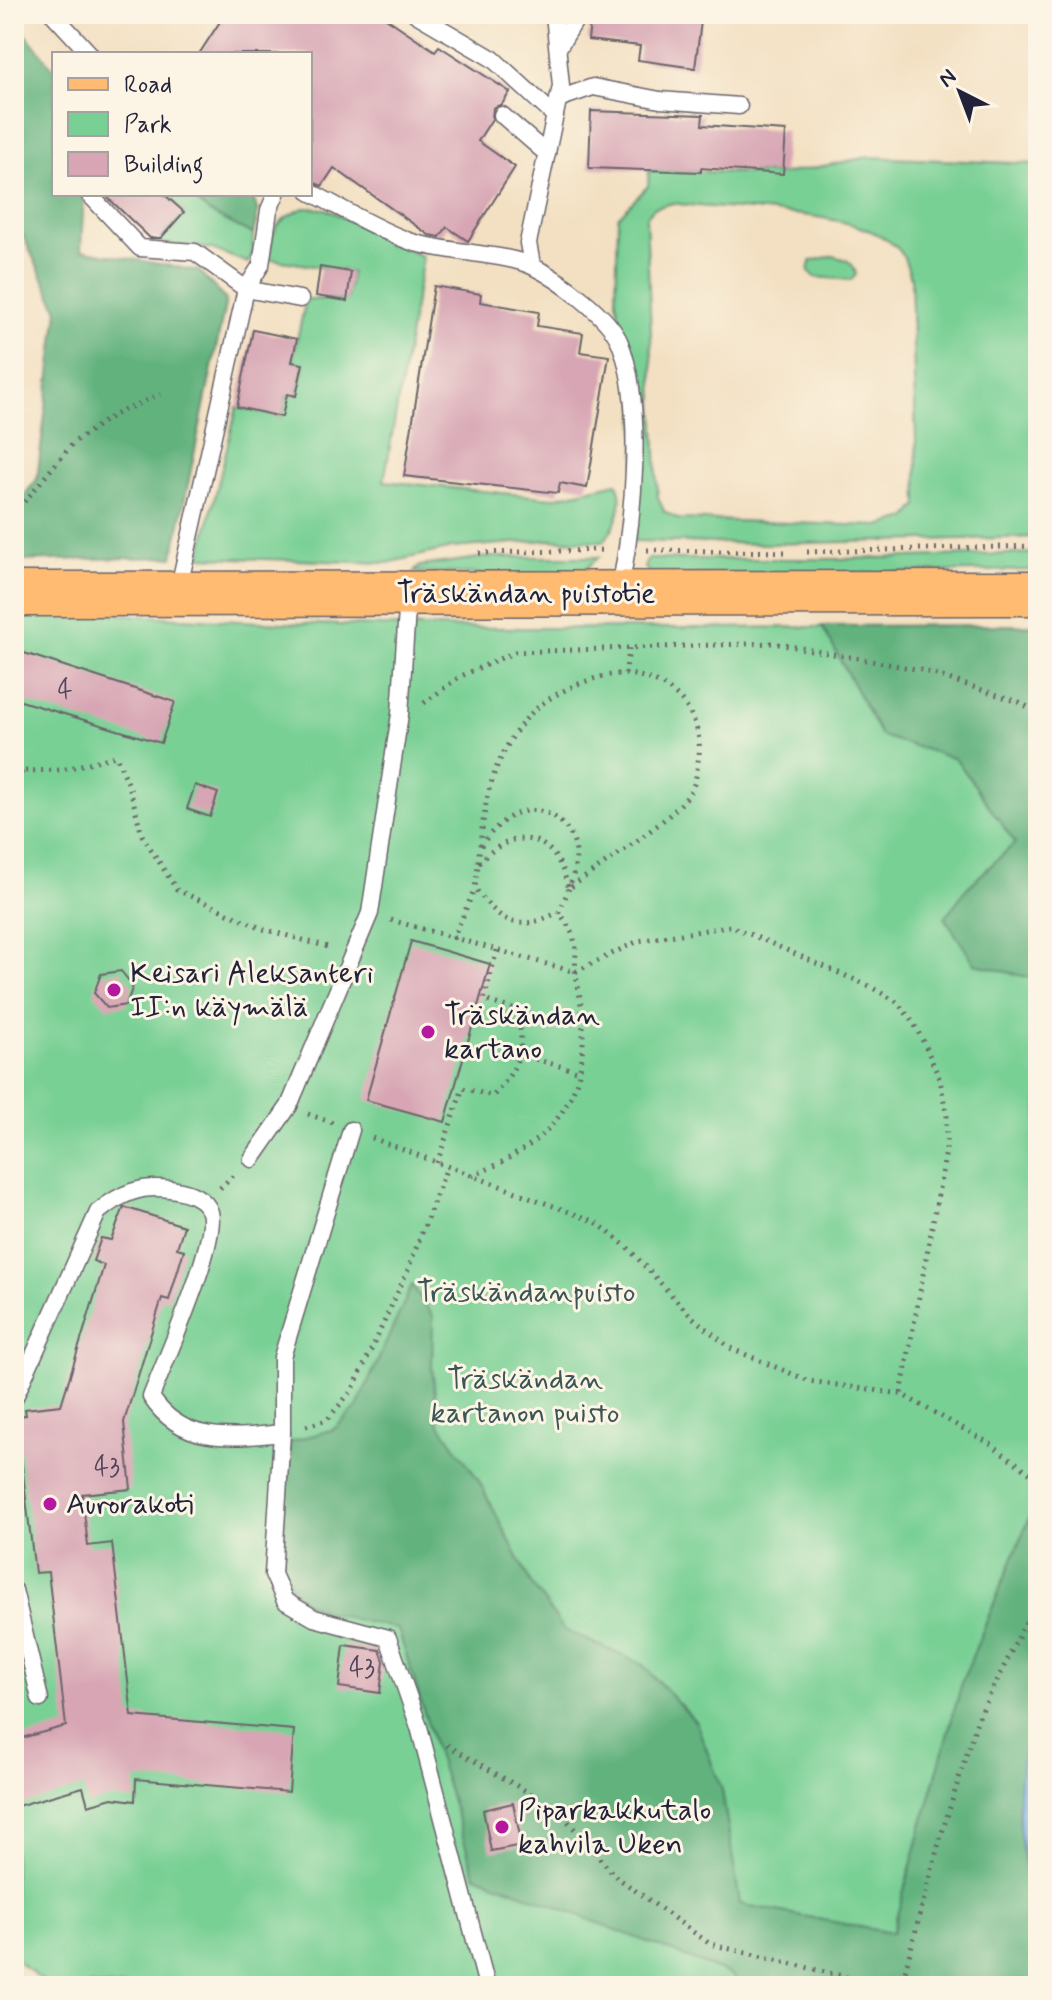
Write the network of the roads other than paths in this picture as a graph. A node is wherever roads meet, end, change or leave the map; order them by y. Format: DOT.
graph roads {
  1 [pos="53,14"];
  2 [pos="416,14"];
  3 [pos="554,14"];
  4 [pos="579,14"];
  5 [pos="558,48"];
  6 [pos="88,52"];
  7 [pos="558,99"];
  8 [pos="739,106"];
  9 [pos="502,115"];
  10 [pos="555,116"];
  11 [pos="547,154"];
  12 [pos="312,193"];
  13 [pos="91,196"];
  14 [pos="275,196"];
  15 [pos="532,265"];
  16 [pos="246,289"];
  17 [pos="300,299"];
  18 [pos="177,593"];
  19 [pos="618,593"];
  20 [pos="1038,593"];
  21 [pos="14,594"];
  22 [pos="408,594"];
  23 [pos="351,1130"];
  24 [pos="252,1159"];
  25 [pos="14,1399"];
  26 [pos="282,1433"];
  27 [pos="14,1593"];
  28 [pos="40,1699"];
  29 [pos="487,1986"];
  1 -- 6 [label="lane"];
  2 -- 10 [label="lane"];
  3 -- 5 [label="lane"];
  4 -- 5 [label="lane"];
  5 -- 7 [label="lane"];
  7 -- 8 [label="lane"];
  7 -- 10 [label="lane"];
  9 -- 11 [label="lane"];
  10 -- 11 [label="lane"];
  11 -- 15 [label="lane"];
  12 -- 15 [label="lane"];
  13 -- 16 [label="lane"];
  14 -- 16 [label="lane"];
  15 -- 19 [label="lane"];
  16 -- 17 [label="lane"];
  16 -- 18 [label="lane"];
  18 -- 21 [label="main road, Träskändan puistotie"];
  18 -- 22 [label="main road, Träskändan puistotie"];
  19 -- 20 [label="main road, Träskändan puistotie"];
  19 -- 22 [label="main road, Träskändan puistotie"];
  22 -- 24 [label="lane"];
  23 -- 26 [label="lane"];
  25 -- 26 [label="lane"];
  26 -- 29 [label="lane"];
  27 -- 28 [label="lane"];
}
